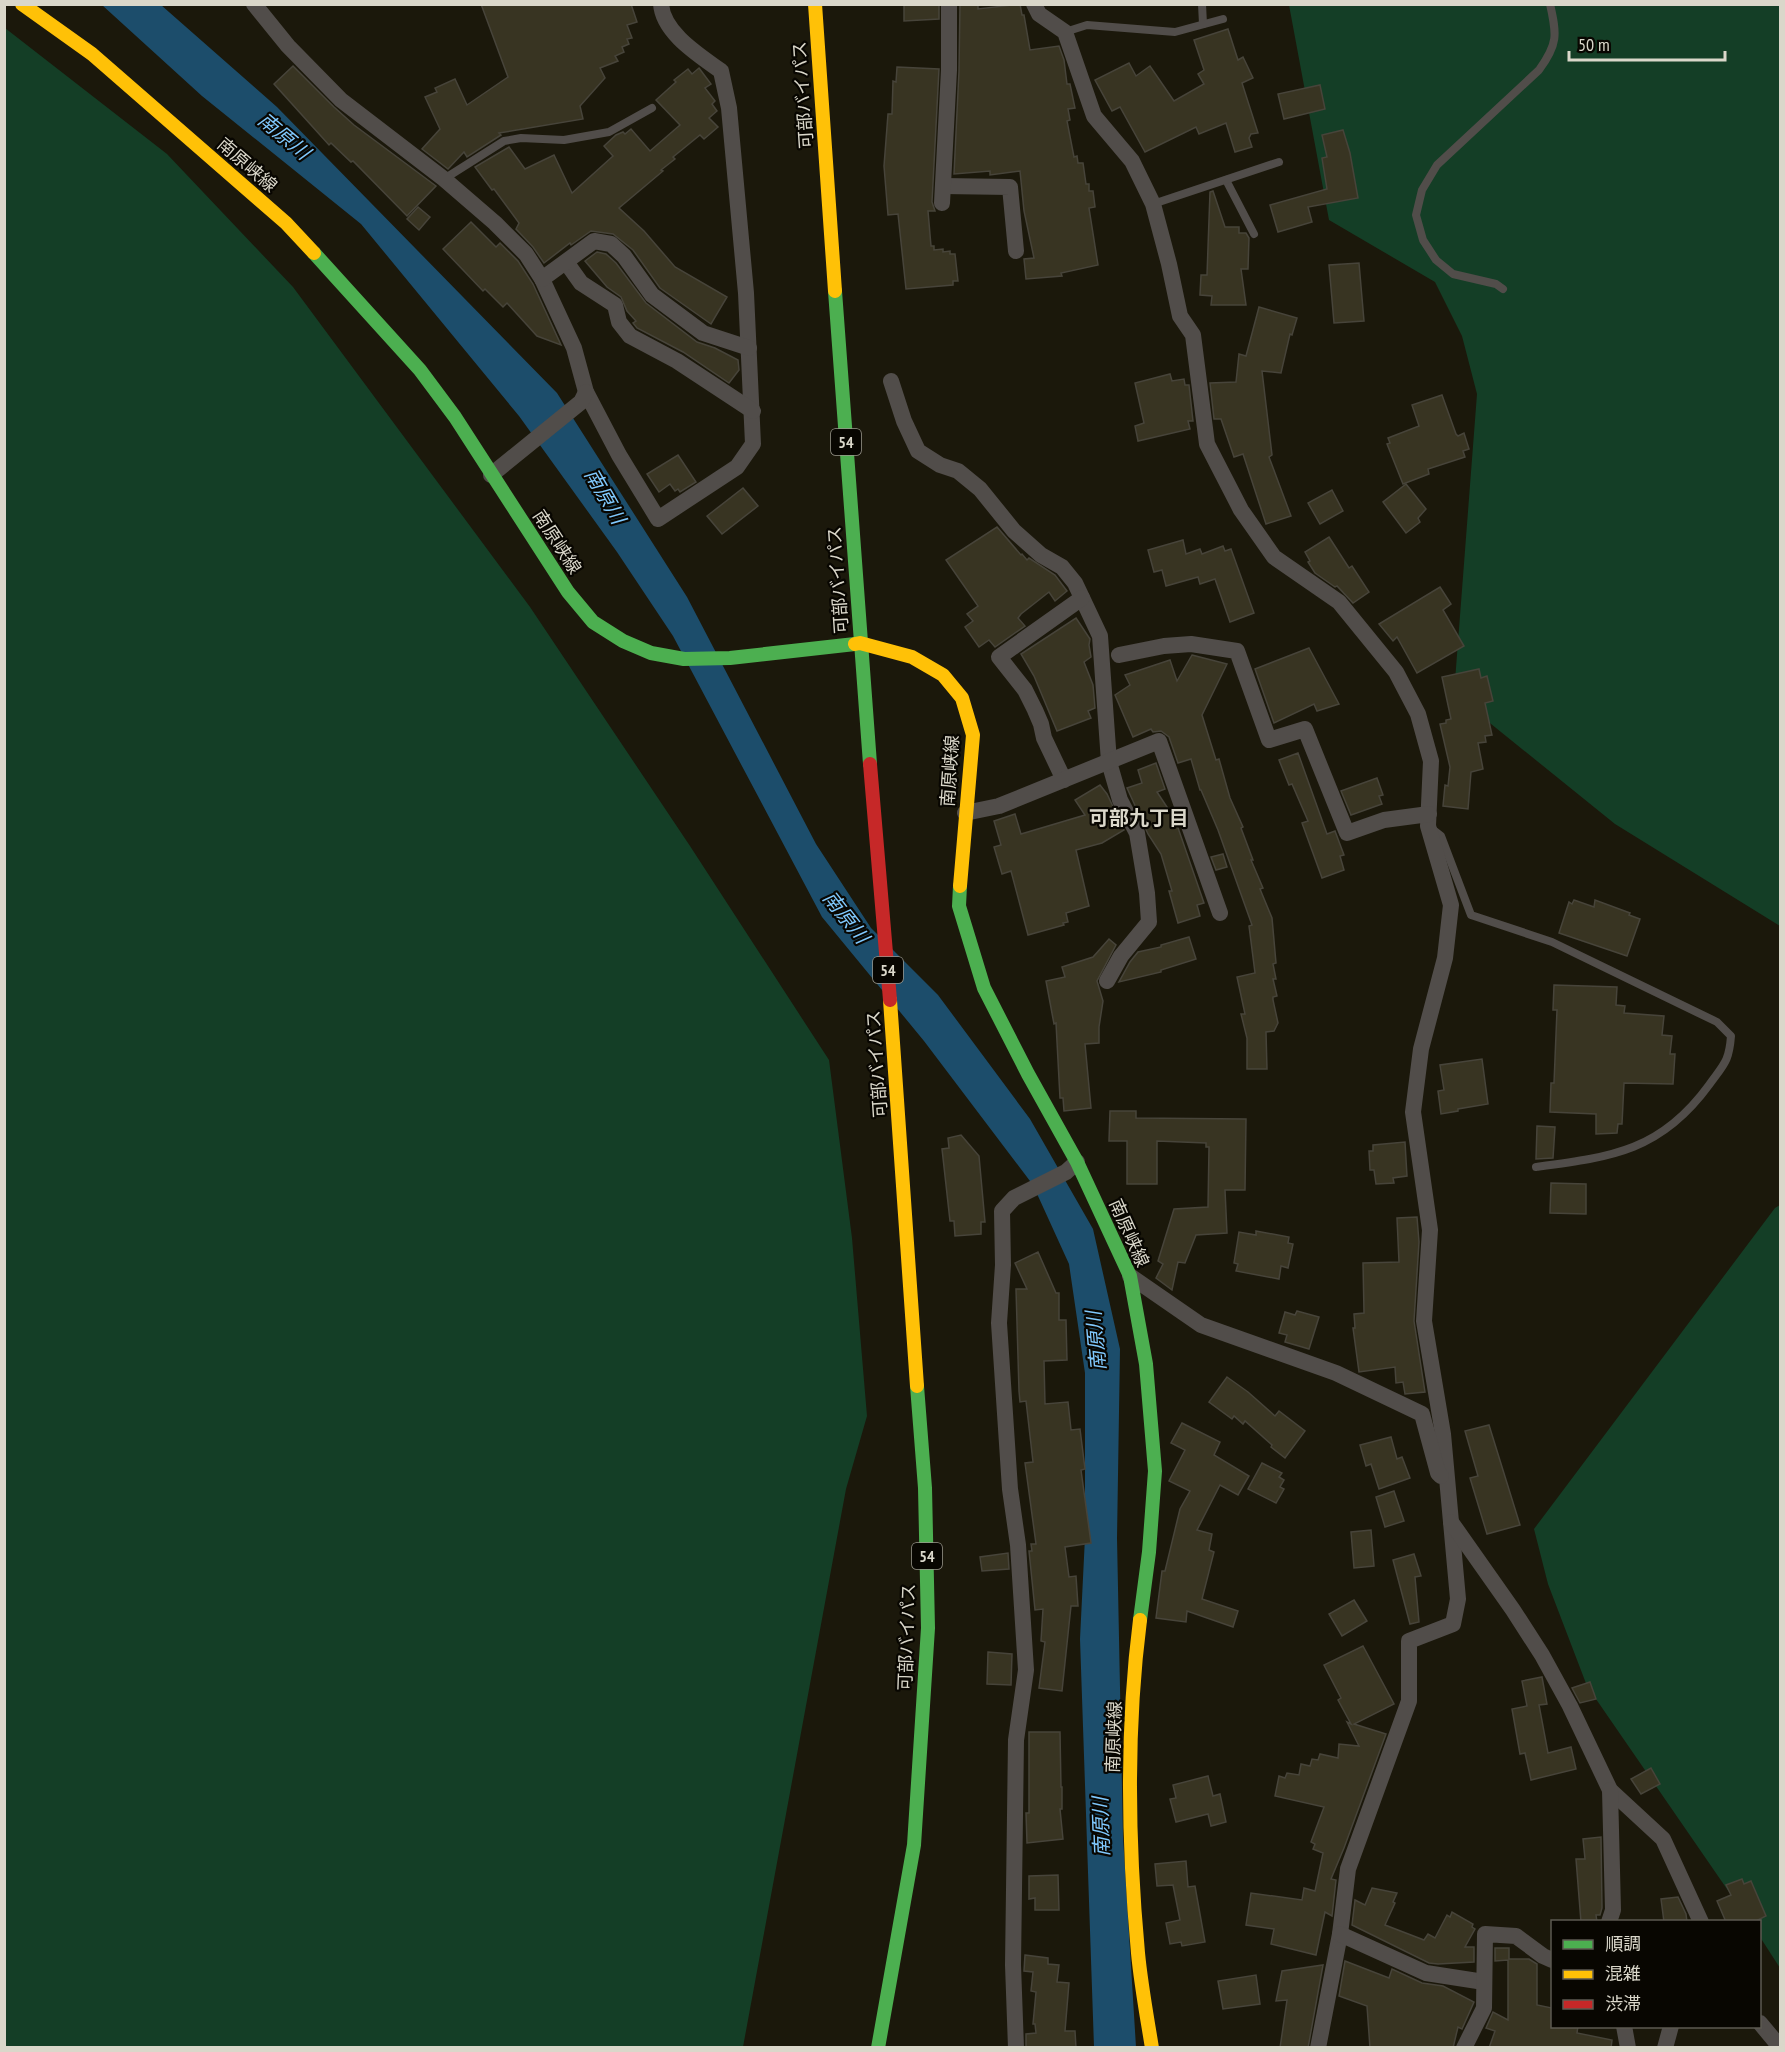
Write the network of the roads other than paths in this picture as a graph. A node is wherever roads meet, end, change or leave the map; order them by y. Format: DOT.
graph roads {
  1 [pos="22,4"];
  2 [pos="254,4"];
  3 [pos="661,4"];
  4 [pos="815,4"];
  5 [pos="949,4"];
  6 [pos="1034,4"];
  7 [pos="1202,4"];
  8 [pos="1550,4"];
  9 [pos="1223,20"];
  10 [pos="1203,24"];
  11 [pos="1065,32"];
  12 [pos="652,108"];
  13 [pos="1279,162"];
  14 [pos="444,179"];
  15 [pos="1226,180"];
  16 [pos="1153,204"];
  17 [pos="1254,234"];
  18 [pos="1016,251"];
  19 [pos="566,262"];
  20 [pos="542,279"];
  21 [pos="1503,289"];
  22 [pos="749,348"];
  23 [pos="891,381"];
  24 [pos="586,392"];
  25 [pos="753,411"];
  26 [pos="491,475"];
  27 [pos="1082,598"];
  28 [pos="860,643"];
  29 [pos="1119,655"];
  30 [pos="1108,762"];
  31 [pos="1064,780"];
  32 [pos="965,813"];
  33 [pos="1429,820"];
  34 [pos="1220,913"];
  35 [pos="1107,981"];
  36 [pos="1072,1167"];
  37 [pos="1536,1167"];
  38 [pos="1130,1276"];
  39 [pos="1447,1479"];
  40 [pos="1451,1521"];
  41 [pos="1610,1790"];
  42 [pos="1610,1920"];
  43 [pos="1700,1920"];
  44 [pos="1340,1934"];
  45 [pos="1551,1960"];
  46 [pos="1484,1982"];
  47 [pos="1761,2024"];
  48 [pos="1624,2028"];
  49 [pos="1670,2028"];
  50 [pos="1780,2047"];
  51 [pos="878,2048"];
  52 [pos="1016,2048"];
  53 [pos="1152,2048"];
  54 [pos="1318,2048"];
  55 [pos="1464,2048"];
  56 [pos="1628,2048"];
  57 [pos="1665,2048"];
  1 -- 26 [label="main road, 南原峡線"];
  2 -- 14 [label="street"];
  3 -- 22 [label="street"];
  4 -- 28 [label="main road, 可部バイパス / 54"];
  5 -- 18 [label="street"];
  6 -- 11 [label="street"];
  7 -- 10 [label="lane"];
  8 -- 21 [label="lane"];
  9 -- 10 [label="lane"];
  10 -- 11 [label="lane"];
  11 -- 16 [label="street"];
  12 -- 14 [label="lane"];
  13 -- 15 [label="lane"];
  14 -- 20 [label="street"];
  15 -- 16 [label="lane"];
  15 -- 17 [label="lane"];
  16 -- 33 [label="street"];
  19 -- 20 [label="street"];
  19 -- 22 [label="street"];
  19 -- 25 [label="street"];
  20 -- 24 [label="street"];
  22 -- 25 [label="street"];
  23 -- 27 [label="street"];
  24 -- 25 [label="street"];
  24 -- 26 [label="street"];
  26 -- 28 [label="main road, 南原峡線"];
  27 -- 30 [label="street"];
  27 -- 31 [label="street"];
  28 -- 32 [label="main road, 南原峡線"];
  28 -- 51 [label="main road, 可部バイパス / 54"];
  29 -- 33 [label="street"];
  30 -- 31 [label="street"];
  30 -- 34 [label="street"];
  30 -- 35 [label="street"];
  31 -- 32 [label="street"];
  32 -- 36 [label="main road, 南原峡線"];
  33 -- 37 [label="lane"];
  33 -- 39 [label="street"];
  36 -- 38 [label="main road, 南原峡線"];
  36 -- 52 [label="street"];
  38 -- 39 [label="street"];
  38 -- 53 [label="main road, 南原峡線"];
  39 -- 40 [label="street"];
  40 -- 41 [label="street"];
  40 -- 44 [label="street"];
  41 -- 42 [label="street"];
  41 -- 43 [label="street"];
  44 -- 46 [label="street"];
  44 -- 54 [label="street"];
  45 -- 46 [label="street"];
  46 -- 55 [label="street"];
  47 -- 50 [label="street"];
  48 -- 56 [label="street"];
  49 -- 57 [label="street"];
}
